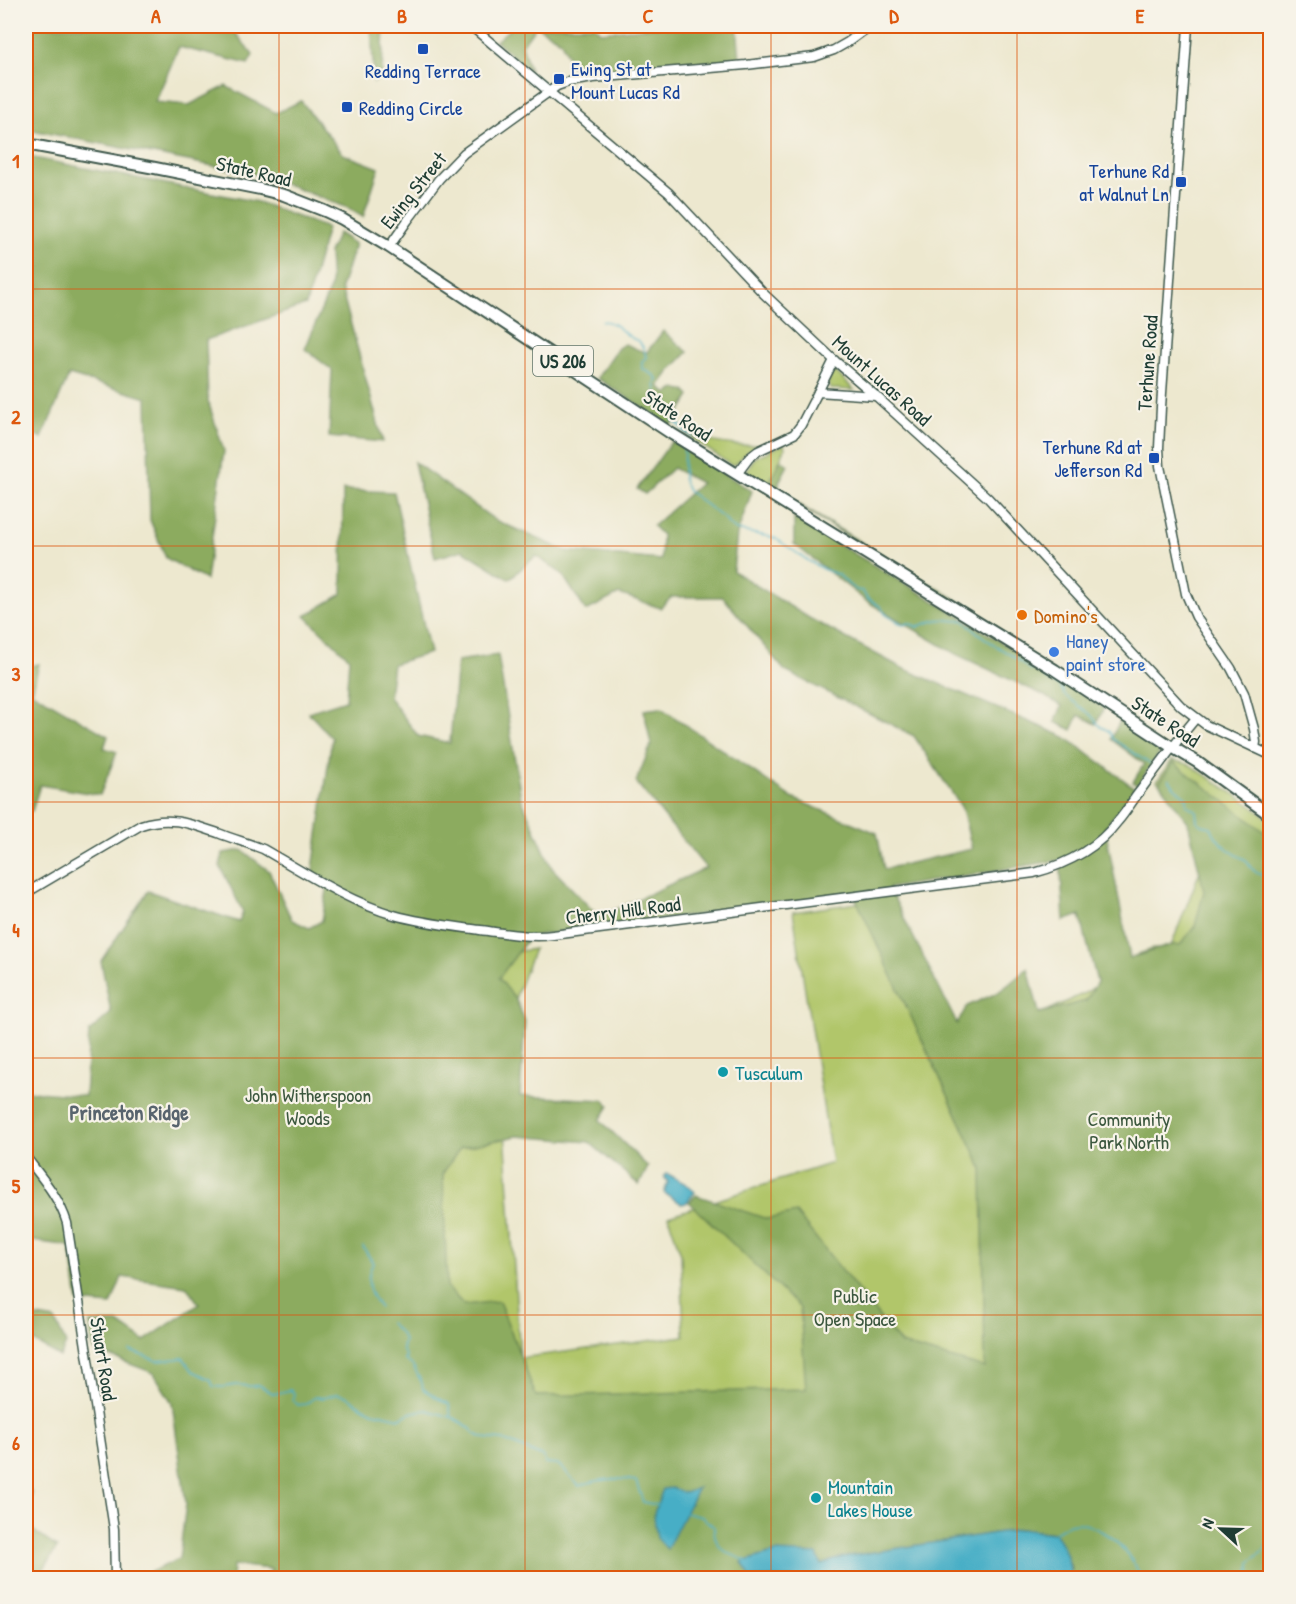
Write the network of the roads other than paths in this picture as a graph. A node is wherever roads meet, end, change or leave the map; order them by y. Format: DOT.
graph roads {
  1 [pos="471,26"];
  2 [pos="870,26"];
  3 [pos="1188,26"];
  4 [pos="549,91"];
  5 [pos="26,144"];
  6 [pos="389,247"];
  7 [pos="834,360"];
  8 [pos="818,392"];
  9 [pos="876,396"];
  10 [pos="737,474"];
  11 [pos="1196,718"];
  12 [pos="1252,720"];
  13 [pos="1246,743"];
  14 [pos="1172,747"];
  15 [pos="1255,748"];
  16 [pos="1270,755"];
  17 [pos="1270,815"];
  18 [pos="26,893"];
  19 [pos="26,1157"];
  20 [pos="115,1578"];
  1 -- 4 [label="street, Mount Lucas Road"];
  2 -- 4 [label="street, Ewing Street"];
  3 -- 12 [label="street, Terhune Road"];
  4 -- 6 [label="street, Ewing Street"];
  4 -- 7 [label="street, Mount Lucas Road"];
  5 -- 6 [label="highway, State Road / US 206"];
  6 -- 10 [label="highway, State Road / US 206"];
  7 -- 8 [label="street"];
  7 -- 9 [label="street, Mount Lucas Road"];
  8 -- 9 [label="street"];
  8 -- 10 [label="street"];
  9 -- 11 [label="street, Mount Lucas Road"];
  10 -- 14 [label="highway, State Road / US 206"];
  11 -- 13 [label="street, Mount Lucas Road"];
  11 -- 14 [label="street, Cherry Hill Road"];
  12 -- 13 [label="street"];
  12 -- 15 [label="street, Terhune Road"];
  13 -- 15 [label="street, Mount Lucas Road"];
  14 -- 17 [label="highway, State Road / US 206"];
  14 -- 18 [label="street, Cherry Hill Road"];
  15 -- 16 [label="street, Mount Lucas Road"];
  19 -- 20 [label="street, Stuart Road"];
}
